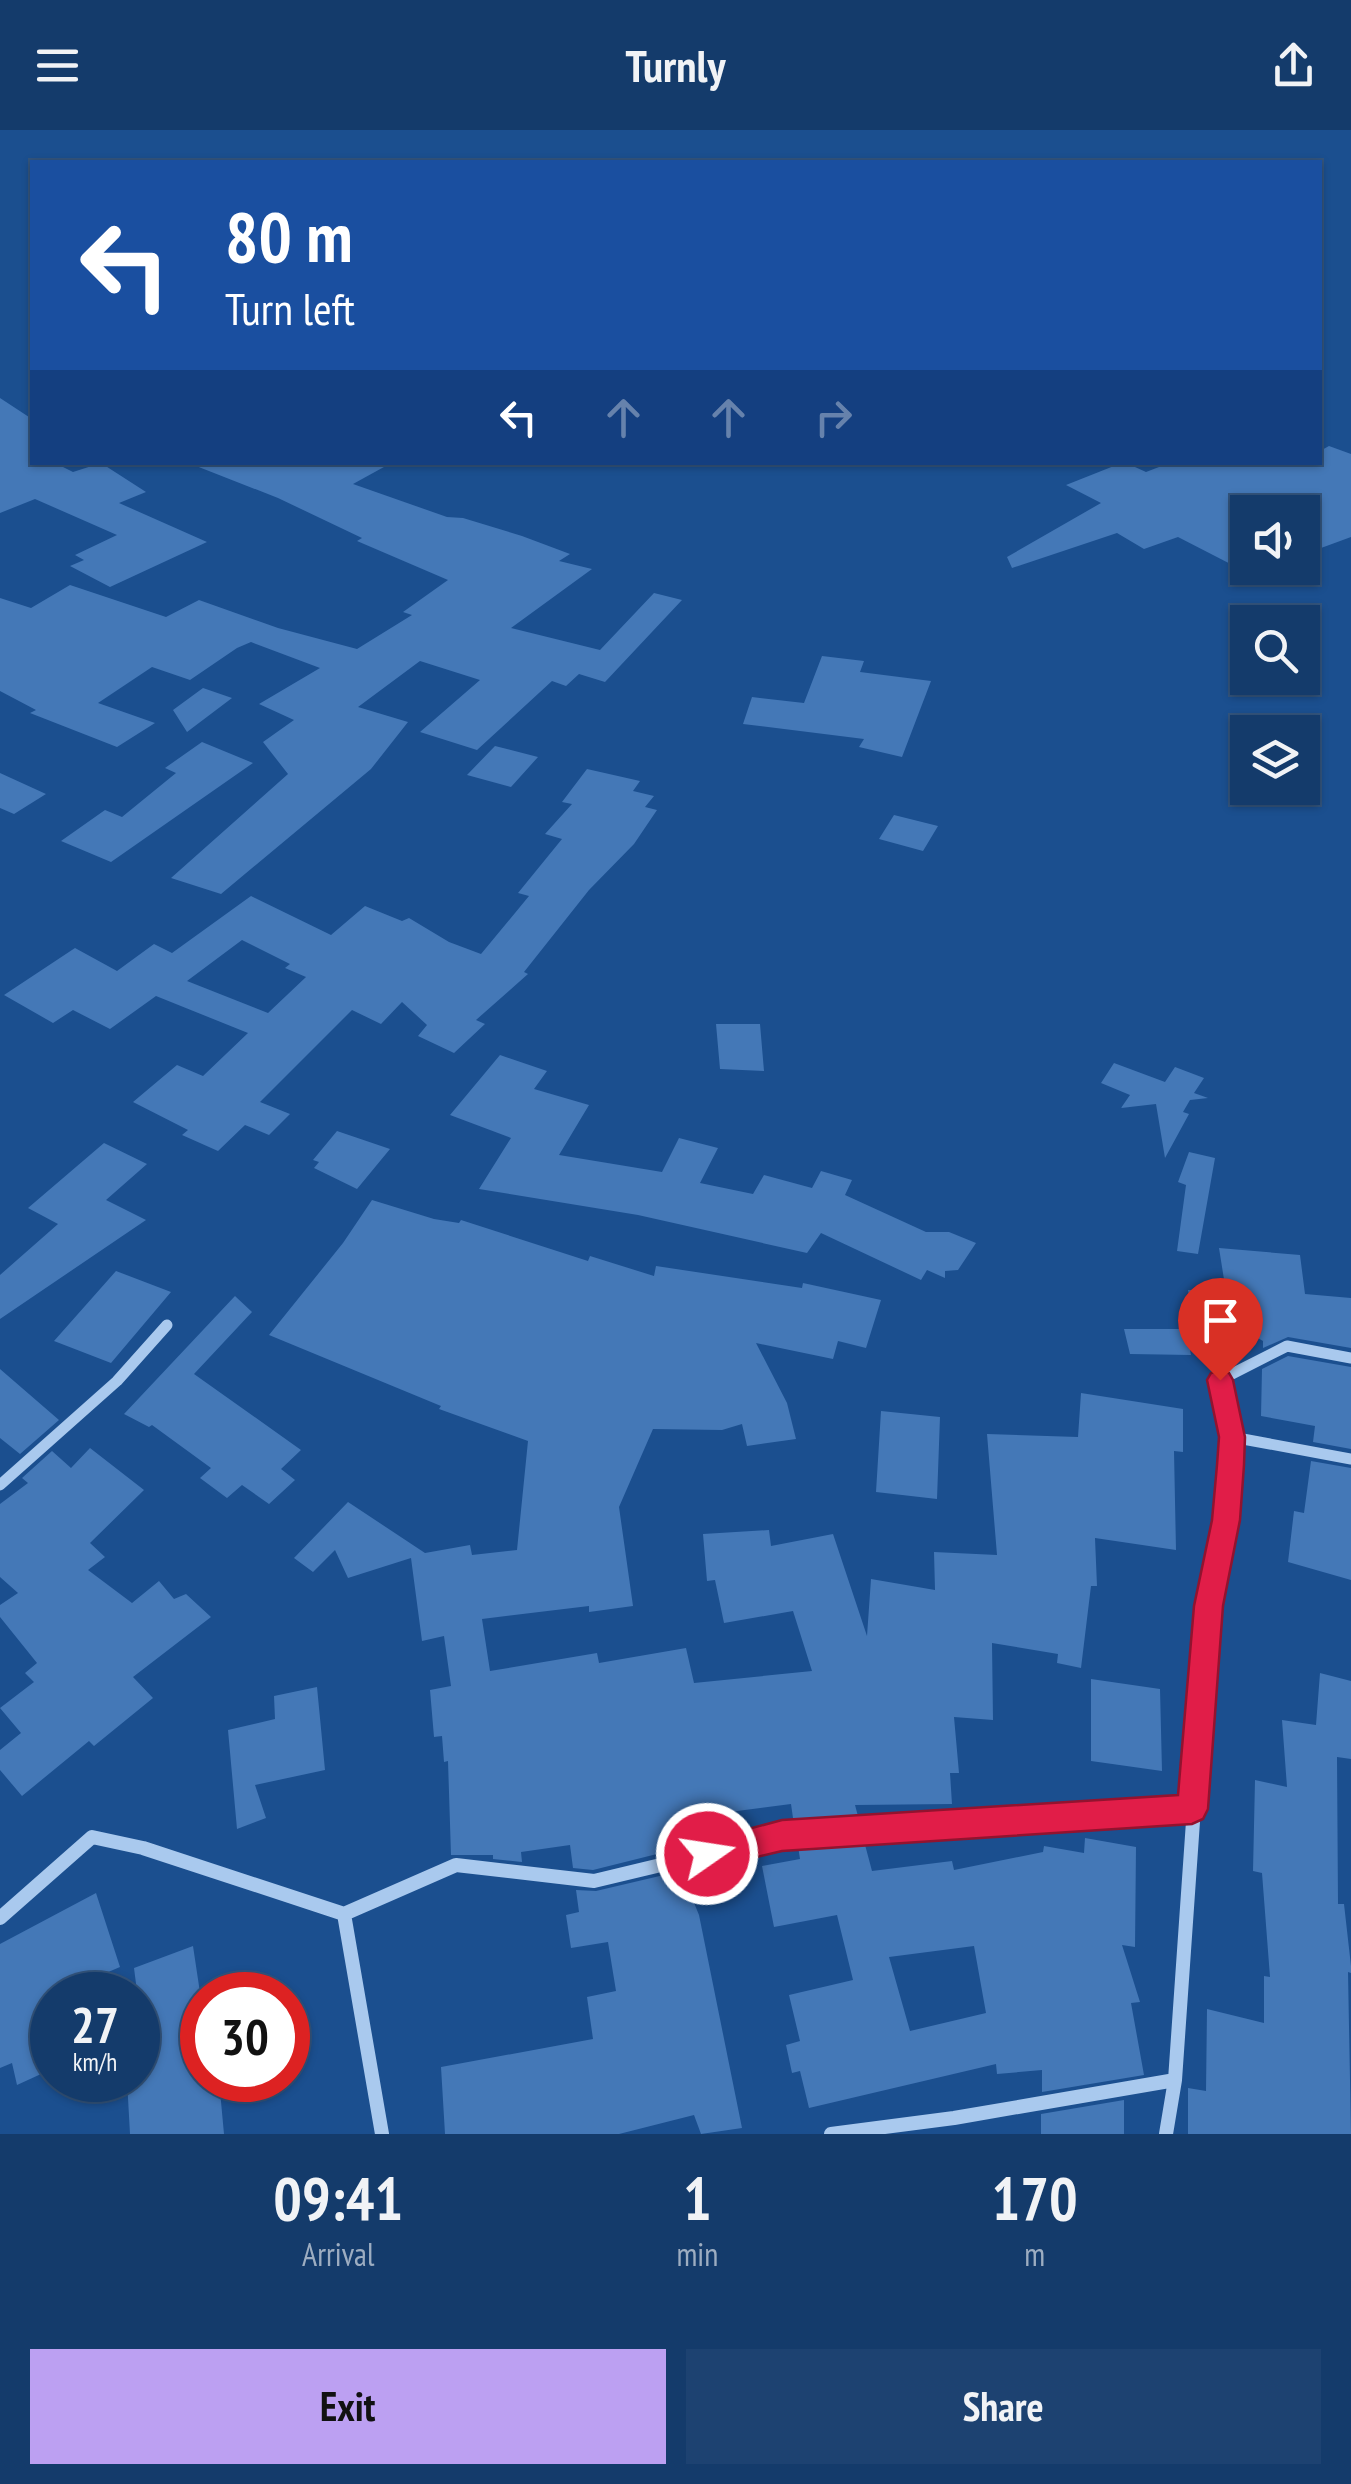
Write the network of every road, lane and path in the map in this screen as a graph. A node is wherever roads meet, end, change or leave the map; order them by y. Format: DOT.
graph roads {
  1 [pos="167,1325"];
  2 [pos="1351,1358"];
  3 [pos="1232,1437"];
  4 [pos="1351,1459"];
  5 [pos="0,1485"];
  6 [pos="1192,1809"];
  7 [pos="344,1914"];
  8 [pos="0,1918"];
  9 [pos="1175,2080"];
  10 [pos="382,2134"];
  11 [pos="830,2134"];
  12 [pos="1166,2134"];
  1 -- 5 [label="street"];
  2 -- 3 [label="street"];
  3 -- 4 [label="street"];
  3 -- 6 [label="street"];
  6 -- 7 [label="street"];
  6 -- 9 [label="street"];
  7 -- 8 [label="street"];
  7 -- 10 [label="street"];
  9 -- 11 [label="street"];
  9 -- 12 [label="street"];
}
